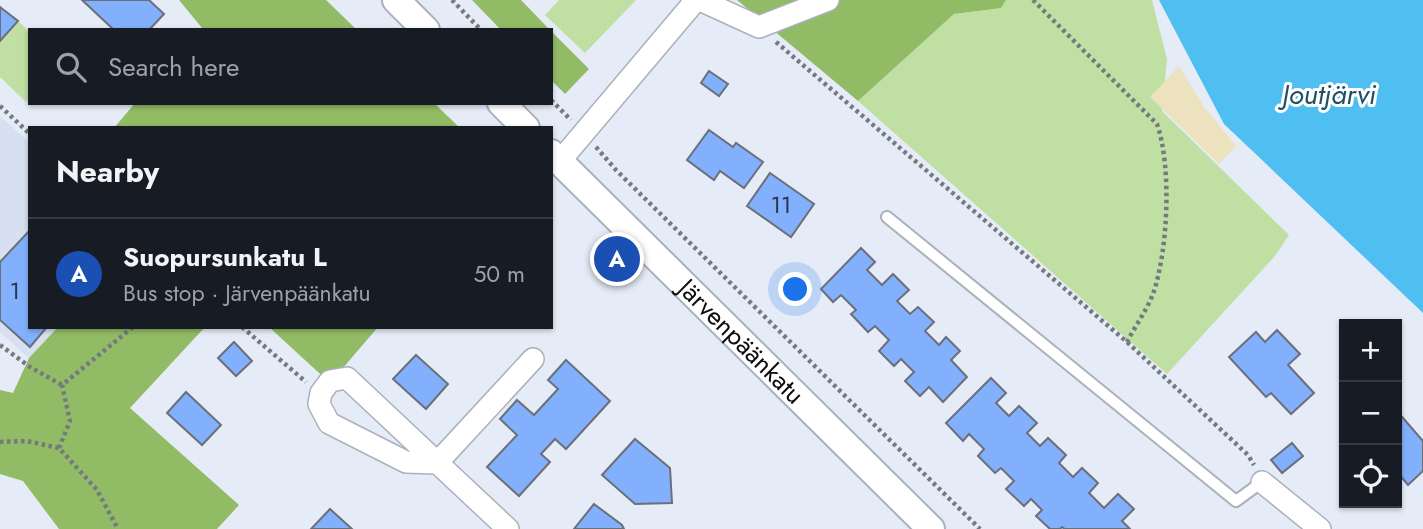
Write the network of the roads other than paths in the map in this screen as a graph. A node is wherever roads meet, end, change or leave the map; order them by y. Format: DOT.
graph roads {
  1 [pos="396,0"];
  2 [pos="698,0"];
  3 [pos="828,0"];
  4 [pos="424,28"];
  5 [pos="503,105"];
  6 [pos="524,126"];
  7 [pos="556,157"];
  8 [pos="887,216"];
  9 [pos="533,359"];
  10 [pos="437,463"];
  11 [pos="1262,482"];
  12 [pos="508,529"];
  13 [pos="930,529"];
  14 [pos="1320,529"];
  1 -- 4 [label="street"];
  2 -- 3 [label="street"];
  2 -- 7 [label="street"];
  5 -- 6 [label="street"];
  7 -- 13 [label="street, Järvenpäänkatu"];
  8 -- 11 [label="lane"];
  9 -- 10 [label="street"];
  10 -- 10 [label="street"];
  10 -- 12 [label="street"];
  11 -- 14 [label="street"];
}
